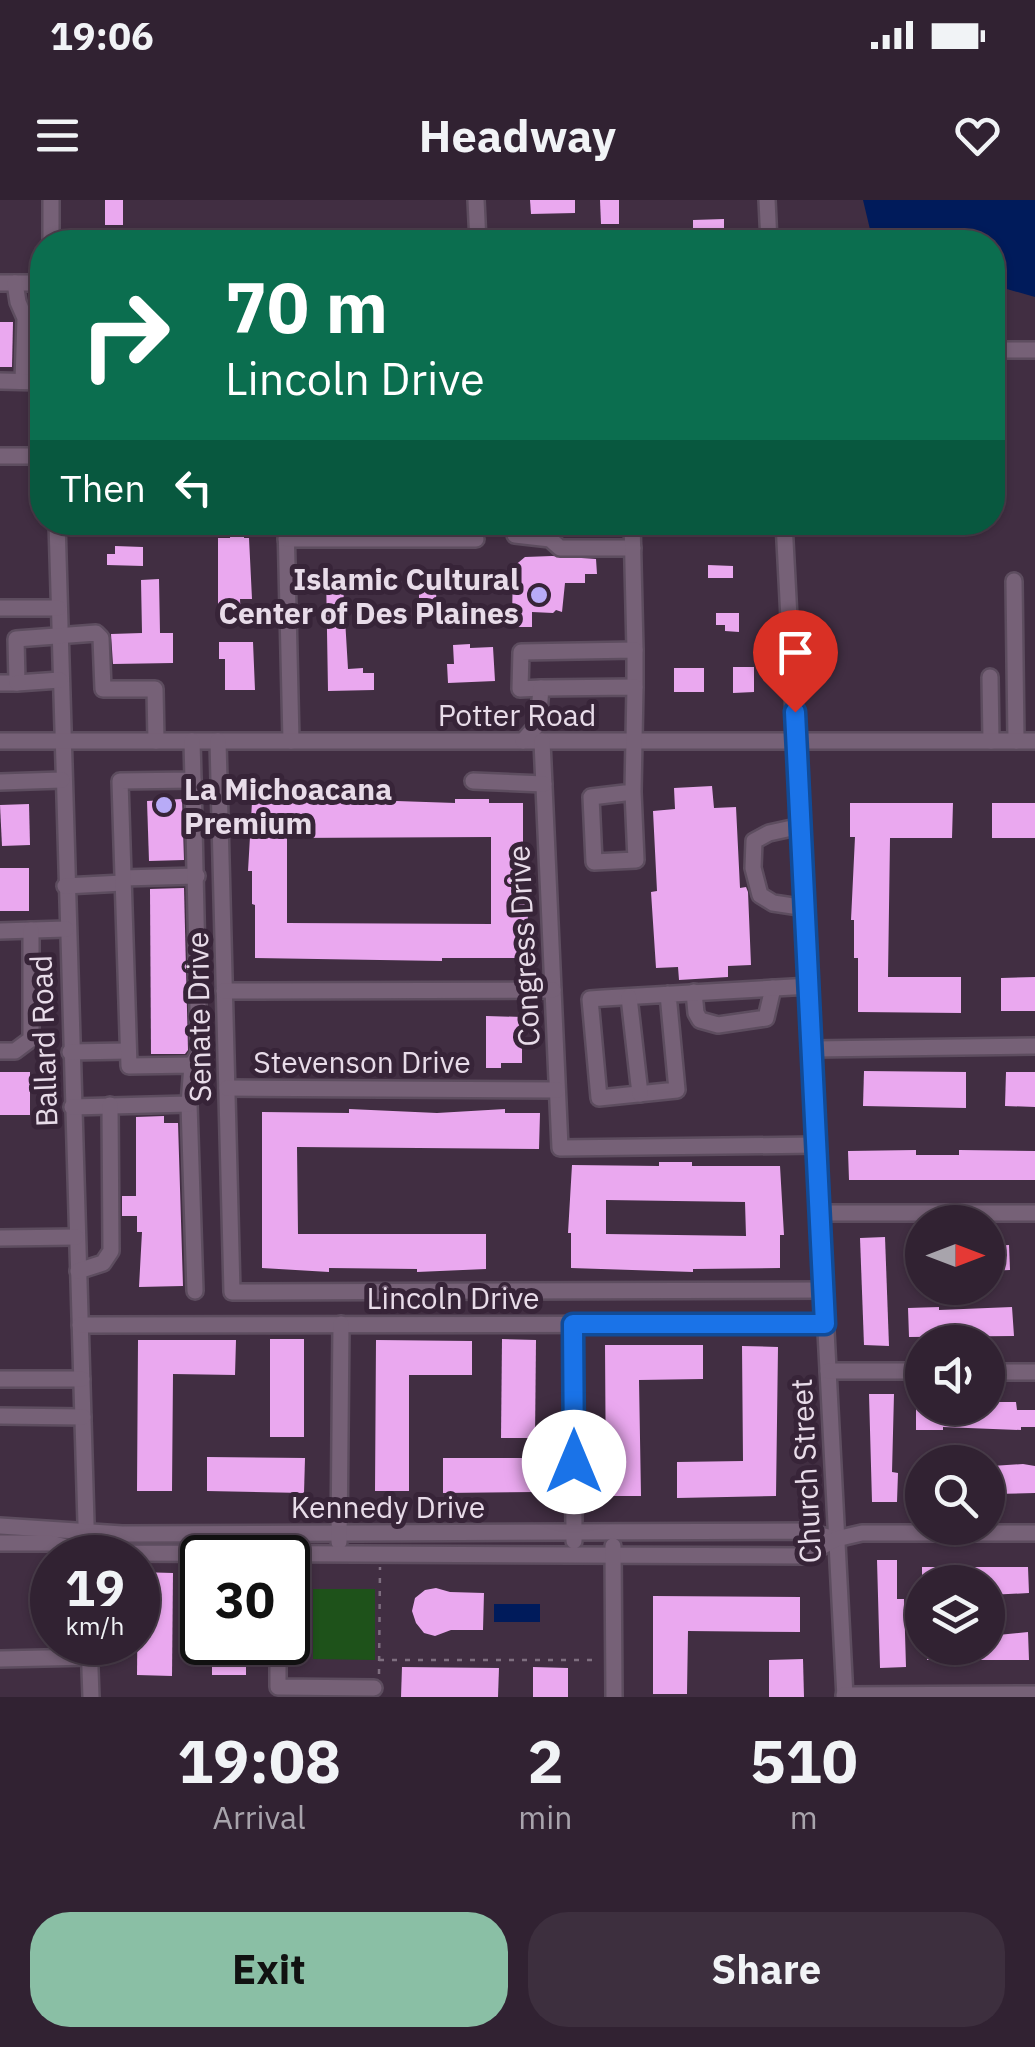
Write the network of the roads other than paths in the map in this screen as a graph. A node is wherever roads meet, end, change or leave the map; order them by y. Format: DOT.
graph roads {
  1 [pos="51,200"];
  2 [pos="476,200"];
  3 [pos="768,200"];
  4 [pos="51,230"];
  5 [pos="477,230"];
  6 [pos="769,230"];
  7 [pos="7,283"];
  8 [pos="1005,350"];
  9 [pos="1035,350"];
  10 [pos="0,381"];
  11 [pos="23,382"];
  12 [pos="30,382"];
  13 [pos="0,456"];
  14 [pos="30,456"];
  15 [pos="57,535"];
  16 [pos="286,535"];
  17 [pos="381,535"];
  18 [pos="552,535"];
  19 [pos="632,535"];
  20 [pos="785,535"];
  21 [pos="476,539"];
  22 [pos="633,548"];
  23 [pos="1014,582"];
  24 [pos="0,608"];
  25 [pos="58,608"];
  26 [pos="59,634"];
  27 [pos="635,650"];
  28 [pos="990,676"];
  29 [pos="60,680"];
  30 [pos="17,682"];
  31 [pos="0,683"];
  32 [pos="635,687"];
  33 [pos="542,688"];
  34 [pos="0,741"];
  35 [pos="156,741"];
  36 [pos="192,741"];
  37 [pos="218,741"];
  38 [pos="291,741"];
  39 [pos="524,741"];
  40 [pos="542,741"];
  41 [pos="636,741"];
  42 [pos="797,741"];
  43 [pos="991,741"];
  44 [pos="1016,741"];
  45 [pos="1035,741"];
  46 [pos="61,742"];
  47 [pos="62,780"];
  48 [pos="193,780"];
  49 [pos="474,781"];
  50 [pos="0,782"];
  51 [pos="544,784"];
  52 [pos="634,792"];
  53 [pos="801,826"];
  54 [pos="197,876"];
  55 [pos="123,880"];
  56 [pos="65,886"];
  57 [pos="806,908"];
  58 [pos="66,929"];
  59 [pos="32,930"];
  60 [pos="0,931"];
  61 [pos="810,986"];
  62 [pos="774,988"];
  63 [pos="224,990"];
  64 [pos="553,990"];
  65 [pos="694,992"];
  66 [pos="668,994"];
  67 [pos="629,996"];
  68 [pos="1035,1046"];
  69 [pos="813,1048"];
  70 [pos="128,1051"];
  71 [pos="0,1052"];
  72 [pos="70,1052"];
  73 [pos="192,1065"];
  74 [pos="227,1088"];
  75 [pos="557,1090"];
  76 [pos="640,1094"];
  77 [pos="190,1104"];
  78 [pos="110,1106"];
  79 [pos="72,1107"];
  80 [pos="817,1145"];
  81 [pos="1035,1212"];
  82 [pos="821,1213"];
  83 [pos="76,1237"];
  84 [pos="0,1238"];
  85 [pos="78,1271"];
  86 [pos="824,1290"];
  87 [pos="195,1291"];
  88 [pos="232,1292"];
  89 [pos="80,1324"];
  90 [pos="340,1324"];
  91 [pos="573,1324"];
  92 [pos="825,1324"];
  93 [pos="828,1371"];
  94 [pos="905,1372"];
  95 [pos="1005,1372"];
  96 [pos="1035,1372"];
  97 [pos="0,1379"];
  98 [pos="82,1379"];
  99 [pos="0,1416"];
  100 [pos="83,1417"];
  101 [pos="0,1526"];
  102 [pos="87,1532"];
  103 [pos="574,1532"];
  104 [pos="613,1532"];
  105 [pos="1035,1533"];
  106 [pos="339,1534"];
  107 [pos="836,1538"];
  108 [pos="0,1542"];
  109 [pos="30,1543"];
  110 [pos="613,1554"];
  111 [pos="574,1555"];
  112 [pos="310,1556"];
  113 [pos="339,1556"];
  114 [pos="30,1657"];
  115 [pos="0,1660"];
  116 [pos="90,1665"];
  117 [pos="278,1665"];
  118 [pos="377,1688"];
  119 [pos="1035,1694"];
  120 [pos="844,1696"];
  121 [pos="91,1697"];
  122 [pos="614,1697"];
  1 -- 4 [label="street"];
  2 -- 5 [label="street"];
  3 -- 6 [label="street"];
  7 -- 11 [label="street"];
  8 -- 9 [label="street"];
  10 -- 11 [label="street"];
  11 -- 12 [label="street"];
  13 -- 14 [label="street"];
  15 -- 25 [label="street, Ballard Road"];
  16 -- 38 [label="street"];
  17 -- 21 [label="street"];
  18 -- 22 [label="street"];
  19 -- 22 [label="street"];
  20 -- 42 [label="street, Church Street"];
  22 -- 27 [label="street"];
  23 -- 44 [label="street"];
  24 -- 25 [label="street"];
  25 -- 26 [label="street, Ballard Road"];
  26 -- 29 [label="street, Ballard Road"];
  26 -- 30 [label="street"];
  26 -- 35 [label="street"];
  27 -- 32 [label="street"];
  27 -- 33 [label="street"];
  28 -- 43 [label="street"];
  29 -- 30 [label="street"];
  29 -- 46 [label="street, Ballard Road"];
  30 -- 31 [label="street"];
  32 -- 33 [label="street"];
  32 -- 41 [label="street"];
  33 -- 39 [label="street"];
  34 -- 46 [label="street, Potter Road"];
  35 -- 36 [label="street, Potter Road"];
  35 -- 46 [label="street, Potter Road"];
  36 -- 37 [label="street, Potter Road"];
  36 -- 48 [label="street"];
  37 -- 38 [label="street, Potter Road"];
  37 -- 63 [label="street, Senate Drive"];
  38 -- 39 [label="street, Potter Road"];
  39 -- 40 [label="street, Potter Road"];
  40 -- 41 [label="street, Potter Road"];
  40 -- 51 [label="street, Congress Drive"];
  41 -- 42 [label="street, Potter Road"];
  41 -- 52 [label="street"];
  42 -- 43 [label="street, Potter Road"];
  42 -- 53 [label="street, Church Street"];
  43 -- 44 [label="street, Potter Road"];
  44 -- 45 [label="street, Potter Road"];
  46 -- 47 [label="street, Ballard Road"];
  47 -- 50 [label="street"];
  47 -- 56 [label="street, Ballard Road"];
  48 -- 54 [label="street"];
  48 -- 55 [label="street"];
  49 -- 51 [label="street"];
  51 -- 64 [label="street, Congress Drive"];
  52 -- 52 [label="street"];
  53 -- 57 [label="street, Church Street"];
  53 -- 57 [label="street"];
  54 -- 55 [label="street"];
  54 -- 73 [label="street"];
  55 -- 56 [label="street"];
  55 -- 70 [label="street"];
  56 -- 58 [label="street, Ballard Road"];
  57 -- 61 [label="street, Church Street"];
  58 -- 59 [label="street"];
  58 -- 72 [label="street, Ballard Road"];
  59 -- 60 [label="street"];
  59 -- 71 [label="street"];
  61 -- 62 [label="street"];
  61 -- 69 [label="street, Church Street"];
  62 -- 65 [label="street"];
  62 -- 65 [label="street"];
  63 -- 64 [label="street"];
  63 -- 74 [label="street, Senate Drive"];
  64 -- 75 [label="street, Congress Drive"];
  65 -- 66 [label="street"];
  66 -- 67 [label="street"];
  66 -- 76 [label="street"];
  67 -- 76 [label="street"];
  67 -- 76 [label="street"];
  68 -- 69 [label="street"];
  69 -- 80 [label="street, Church Street"];
  70 -- 72 [label="street"];
  70 -- 73 [label="street"];
  72 -- 79 [label="street, Ballard Road"];
  73 -- 77 [label="street"];
  74 -- 75 [label="street, Stevenson Drive"];
  74 -- 88 [label="street, Senate Drive"];
  75 -- 80 [label="street, Congress Drive"];
  77 -- 78 [label="street"];
  77 -- 87 [label="street"];
  78 -- 79 [label="street"];
  78 -- 85 [label="street"];
  79 -- 83 [label="street, Ballard Road"];
  80 -- 82 [label="street, Church Street"];
  81 -- 82 [label="street"];
  82 -- 86 [label="street, Church Street"];
  83 -- 84 [label="street"];
  83 -- 85 [label="street, Ballard Road"];
  85 -- 89 [label="street, Ballard Road"];
  86 -- 88 [label="street, Lincoln Drive"];
  86 -- 92 [label="street, Church Street"];
  89 -- 90 [label="street, Lincoln Drive"];
  89 -- 98 [label="street, Ballard Road"];
  90 -- 91 [label="street, Lincoln Drive"];
  90 -- 106 [label="street"];
  91 -- 92 [label="street, Lincoln Drive"];
  91 -- 103 [label="street"];
  92 -- 93 [label="street, Church Street"];
  93 -- 94 [label="street"];
  93 -- 107 [label="street, Church Street"];
  95 -- 96 [label="street"];
  97 -- 98 [label="street"];
  98 -- 100 [label="street, Ballard Road"];
  99 -- 100 [label="street"];
  100 -- 102 [label="street, Ballard Road"];
  101 -- 102 [label="street, Kennedy Drive"];
  102 -- 106 [label="street, Kennedy Drive"];
  103 -- 104 [label="street, Kennedy Drive"];
  103 -- 106 [label="street, Kennedy Drive"];
  103 -- 111 [label="street"];
  104 -- 107 [label="street, Kennedy Drive"];
  104 -- 110 [label="street"];
  105 -- 107 [label="street"];
  106 -- 113 [label="street"];
  107 -- 110 [label="street, Kennedy Drive"];
  107 -- 120 [label="street, Church Street"];
  108 -- 109 [label="street, Kennedy Drive"];
  110 -- 111 [label="street, Kennedy Drive"];
  110 -- 122 [label="street"];
  111 -- 113 [label="street, Kennedy Drive"];
  112 -- 113 [label="street, Kennedy Drive"];
  114 -- 115 [label="street"];
  116 -- 121 [label="street"];
  117 -- 118 [label="street"];
  119 -- 120 [label="street"];
}
